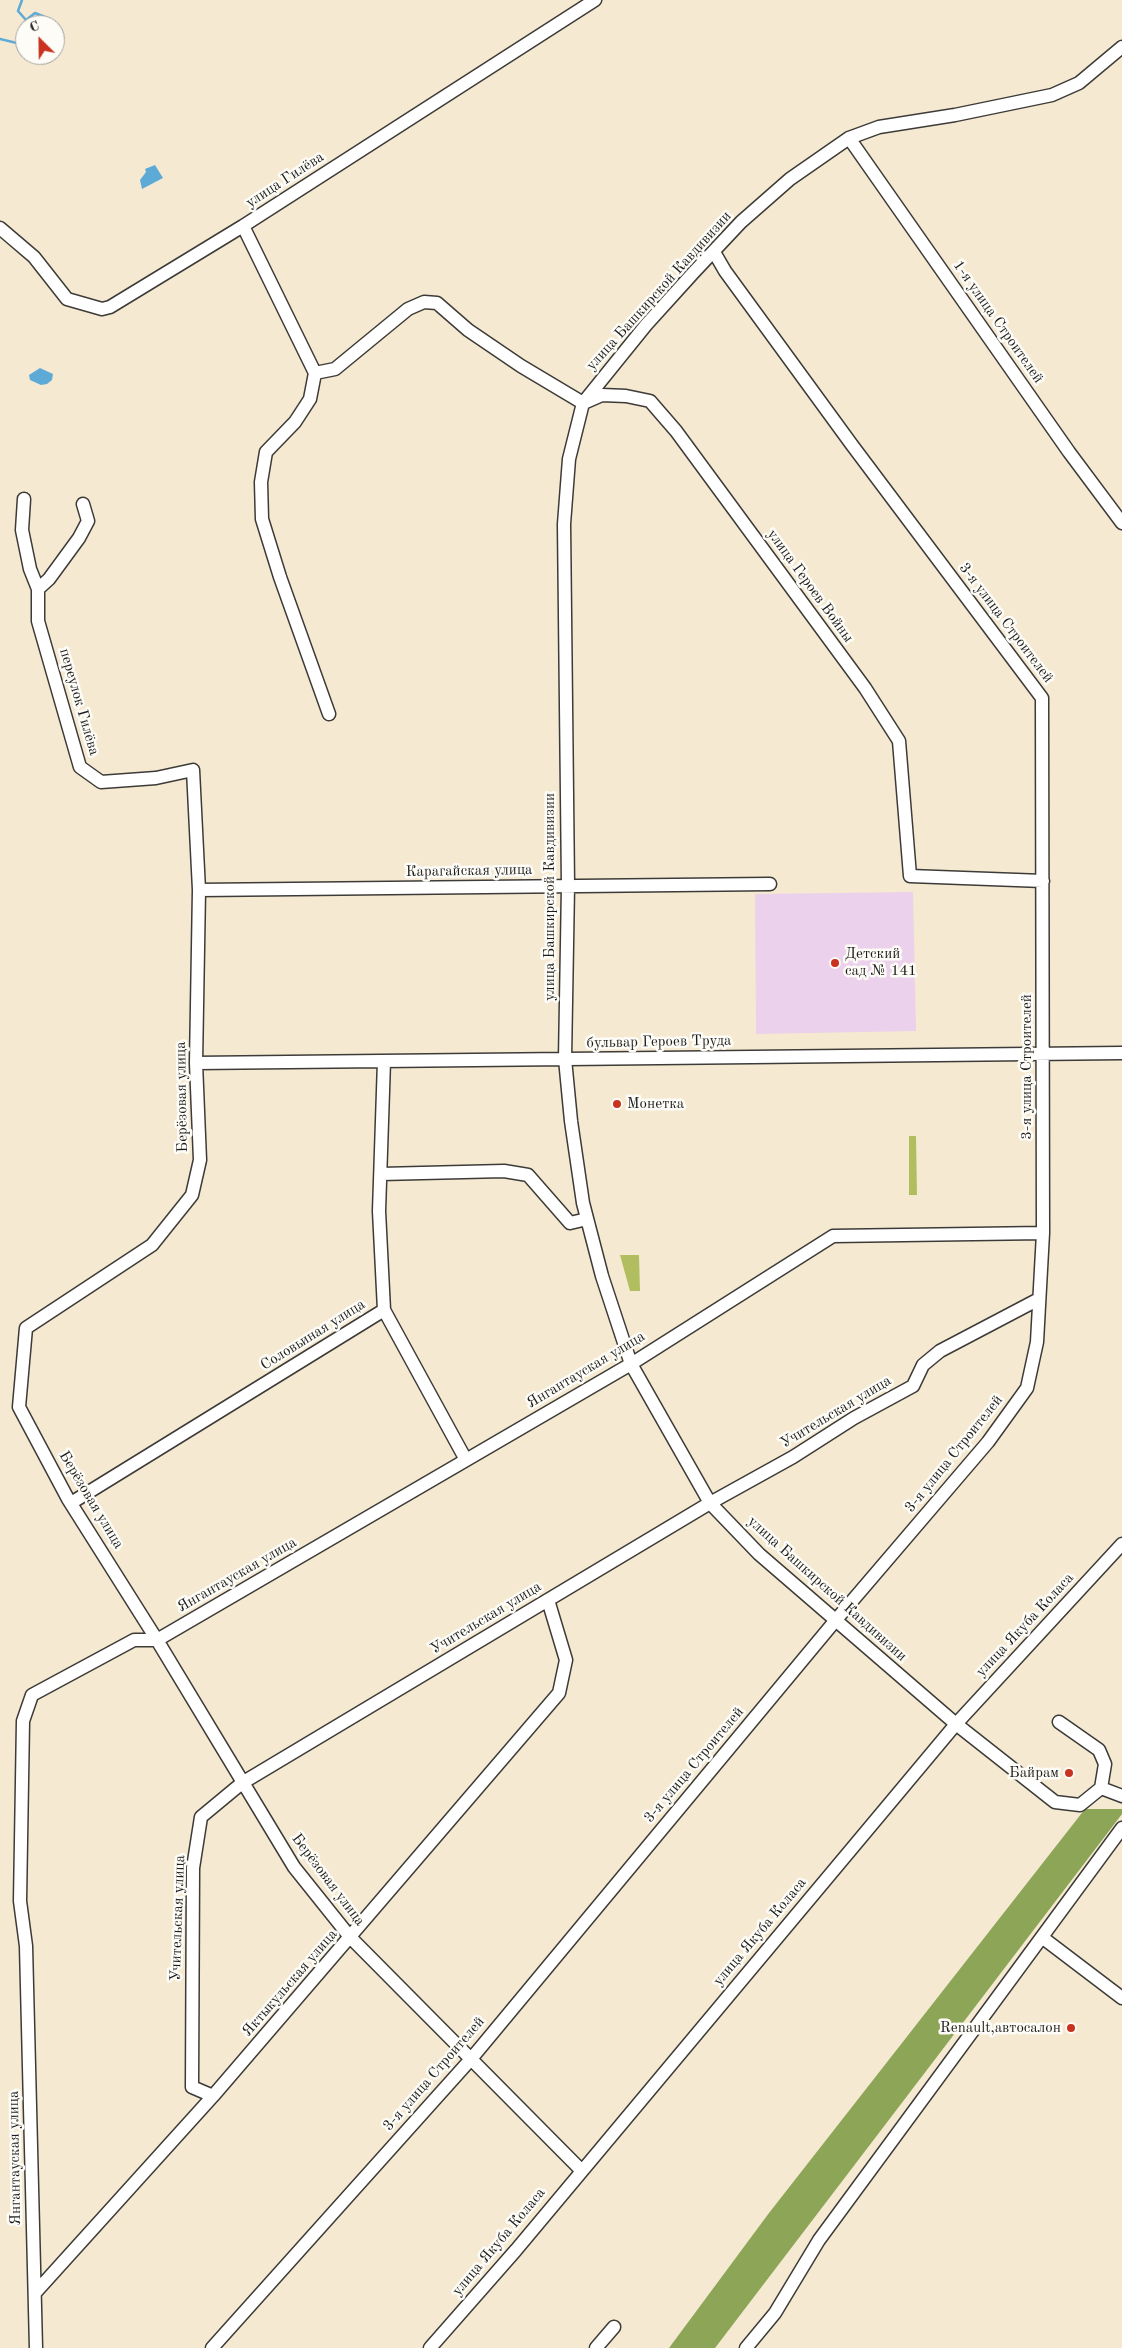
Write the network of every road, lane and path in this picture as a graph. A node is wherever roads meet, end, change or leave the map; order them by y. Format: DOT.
graph roads {
  1 [pos="595,0"];
  2 [pos="1122,47"];
  3 [pos="849,138"];
  4 [pos="243,226"];
  5 [pos="0,228"];
  6 [pos="714,252"];
  7 [pos="315,373"];
  8 [pos="583,403"];
  9 [pos="24,499"];
  10 [pos="83,504"];
  11 [pos="1122,523"];
  12 [pos="38,589"];
  13 [pos="329,714"];
  14 [pos="193,770"];
  15 [pos="1043,881"];
  16 [pos="770,884"];
  17 [pos="568,886"];
  18 [pos="199,890"];
  19 [pos="1122,1053"];
  20 [pos="1044,1054"];
  21 [pos="565,1059"];
  22 [pos="384,1061"];
  23 [pos="196,1063"];
  24 [pos="381,1174"];
  25 [pos="587,1219"];
  26 [pos="1043,1233"];
  27 [pos="1039,1299"];
  28 [pos="384,1310"];
  29 [pos="631,1364"];
  30 [pos="466,1460"];
  31 [pos="71,1502"];
  32 [pos="710,1503"];
  33 [pos="1122,1544"];
  34 [pos="548,1600"];
  35 [pos="835,1621"];
  36 [pos="157,1640"];
  37 [pos="1059,1722"];
  38 [pos="956,1724"];
  39 [pos="242,1784"];
  40 [pos="1101,1788"];
  41 [pos="1122,1796"];
  42 [pos="1122,1828"];
  43 [pos="350,1938"];
  44 [pos="1043,1938"];
  45 [pos="1122,1998"];
  46 [pos="471,2059"];
  47 [pos="213,2096"];
  48 [pos="581,2170"];
  49 [pos="36,2293"];
  50 [pos="614,2327"];
  51 [pos="36,2348"];
  52 [pos="212,2348"];
  53 [pos="430,2348"];
  54 [pos="596,2348"];
  55 [pos="746,2348"];
  1 -- 4 [label="street, улица Гилёва"];
  2 -- 3 [label="street, улица Башкирской Кавдивизии"];
  3 -- 6 [label="street, улица Башкирской Кавдивизии"];
  3 -- 11 [label="street, 1-я улица Строителей"];
  4 -- 5 [label="street, улица Гилёва"];
  4 -- 7 [label="street"];
  6 -- 8 [label="street, улица Башкирской Кавдивизии"];
  6 -- 15 [label="street, 3-я улица Строителей"];
  7 -- 8 [label="street"];
  7 -- 13 [label="street"];
  8 -- 15 [label="street, улица Героев Войны"];
  8 -- 17 [label="street, улица Башкирской Кавдивизии"];
  9 -- 12 [label="street, переулок Гилёва"];
  10 -- 12 [label="street"];
  12 -- 14 [label="street, переулок Гилёва"];
  14 -- 18 [label="street, Берёзовая улица"];
  15 -- 20 [label="street, 3-я улица Строителей"];
  16 -- 17 [label="street, Карагайская улица"];
  17 -- 18 [label="street, Карагайская улица"];
  17 -- 21 [label="street, улица Башкирской Кавдивизии"];
  18 -- 23 [label="street, Берёзовая улица"];
  19 -- 20 [label="street, бульвар Героев Труда"];
  20 -- 21 [label="street, бульвар Героев Труда"];
  20 -- 26 [label="street, 3-я улица Строителей"];
  21 -- 22 [label="street, бульвар Героев Труда"];
  21 -- 25 [label="street, улица Башкирской Кавдивизии"];
  22 -- 23 [label="street, бульвар Героев Труда"];
  22 -- 24 [label="street, Соловьиная улица"];
  23 -- 31 [label="street, Берёзовая улица"];
  24 -- 25 [label="street"];
  24 -- 28 [label="street, Соловьиная улица"];
  25 -- 29 [label="street, улица Башкирской Кавдивизии"];
  26 -- 27 [label="street, 3-я улица Строителей"];
  26 -- 29 [label="street, Янгантауская улица"];
  27 -- 32 [label="street, Учительская улица"];
  27 -- 35 [label="street, 3-я улица Строителей"];
  28 -- 30 [label="street"];
  28 -- 31 [label="street, Соловьиная улица"];
  29 -- 30 [label="street, Янгантауская улица"];
  29 -- 32 [label="street, улица Башкирской Кавдивизии"];
  30 -- 36 [label="street, Янгантауская улица"];
  31 -- 36 [label="street, Берёзовая улица"];
  32 -- 34 [label="street, Учительская улица"];
  32 -- 35 [label="street, улица Башкирской Кавдивизии"];
  33 -- 38 [label="street, улица Якуба Коласа"];
  34 -- 39 [label="street, Учительская улица"];
  34 -- 43 [label="street, Яктыкульская улица"];
  35 -- 38 [label="street, улица Башкирской Кавдивизии"];
  35 -- 46 [label="street, 3-я улица Строителей"];
  36 -- 39 [label="street, Берёзовая улица"];
  36 -- 49 [label="street, Янгантауская улица"];
  37 -- 40 [label="street"];
  38 -- 40 [label="street, улица Башкирской Кавдивизии"];
  38 -- 48 [label="street, улица Якуба Коласа"];
  39 -- 43 [label="street, Берёзовая улица"];
  39 -- 47 [label="street, Учительская улица"];
  40 -- 41 [label="street"];
  42 -- 44 [label="street"];
  43 -- 46 [label="street, Берёзовая улица"];
  43 -- 47 [label="street, Яктыкульская улица"];
  44 -- 45 [label="street"];
  44 -- 55 [label="street"];
  46 -- 48 [label="street, Берёзовая улица"];
  46 -- 52 [label="street, 3-я улица Строителей"];
  47 -- 49 [label="street, Яктыкульская улица"];
  48 -- 53 [label="street, улица Якуба Коласа"];
  49 -- 51 [label="street, Янгантауская улица"];
  50 -- 54 [label="street"];
}
